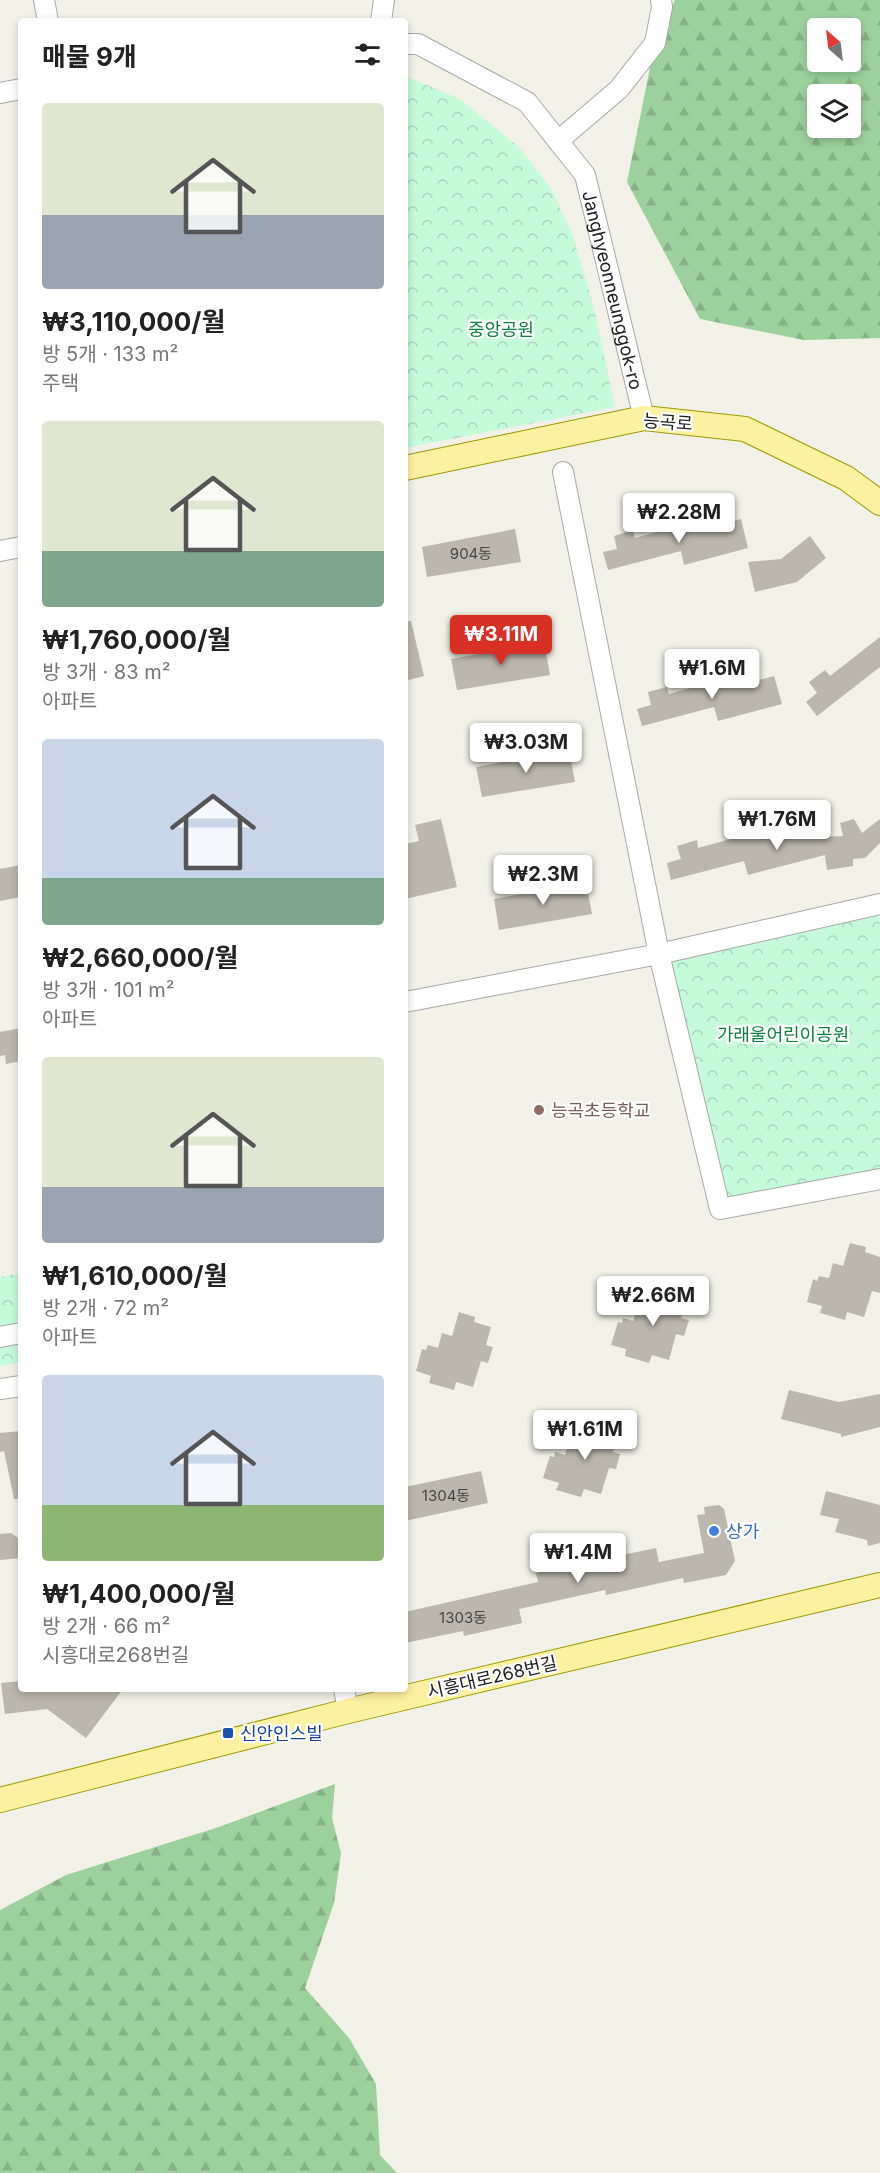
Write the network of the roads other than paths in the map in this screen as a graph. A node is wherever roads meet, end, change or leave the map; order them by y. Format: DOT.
graph roads {
  1 [pos="44,0"];
  2 [pos="384,0"];
  3 [pos="661,0"];
  4 [pos="47,18"];
  5 [pos="381,18"];
  6 [pos="408,44"];
  7 [pos="18,90"];
  8 [pos="0,93"];
  9 [pos="558,141"];
  10 [pos="644,418"];
  11 [pos="408,467"];
  12 [pos="563,472"];
  13 [pos="880,503"];
  14 [pos="18,548"];
  15 [pos="0,551"];
  16 [pos="880,904"];
  17 [pos="659,954"];
  18 [pos="408,1001"];
  19 [pos="880,1179"];
  20 [pos="18,1334"];
  21 [pos="0,1337"];
  22 [pos="18,1386"];
  23 [pos="0,1389"];
  24 [pos="880,1585"];
  25 [pos="408,1687"];
  26 [pos="383,1692"];
  27 [pos="346,1700"];
  28 [pos="0,1800"];
  1 -- 4 [label="street"];
  2 -- 5 [label="street"];
  3 -- 9 [label="street"];
  6 -- 9 [label="street, Janghyeonneunggok-ro"];
  7 -- 8 [label="street"];
  9 -- 10 [label="street, Janghyeonneunggok-ro"];
  10 -- 11 [label="main road, 능곡로"];
  10 -- 13 [label="main road, 능곡로"];
  12 -- 17 [label="street"];
  14 -- 15 [label="street"];
  16 -- 17 [label="street"];
  17 -- 18 [label="street"];
  17 -- 19 [label="street"];
  20 -- 21 [label="street"];
  22 -- 23 [label="street"];
  24 -- 25 [label="main road, 시흥대로268번길"];
  26 -- 27 [label="main road, 시흥대로268번길"];
  27 -- 28 [label="main road, 시흥대로268번길"];
}
